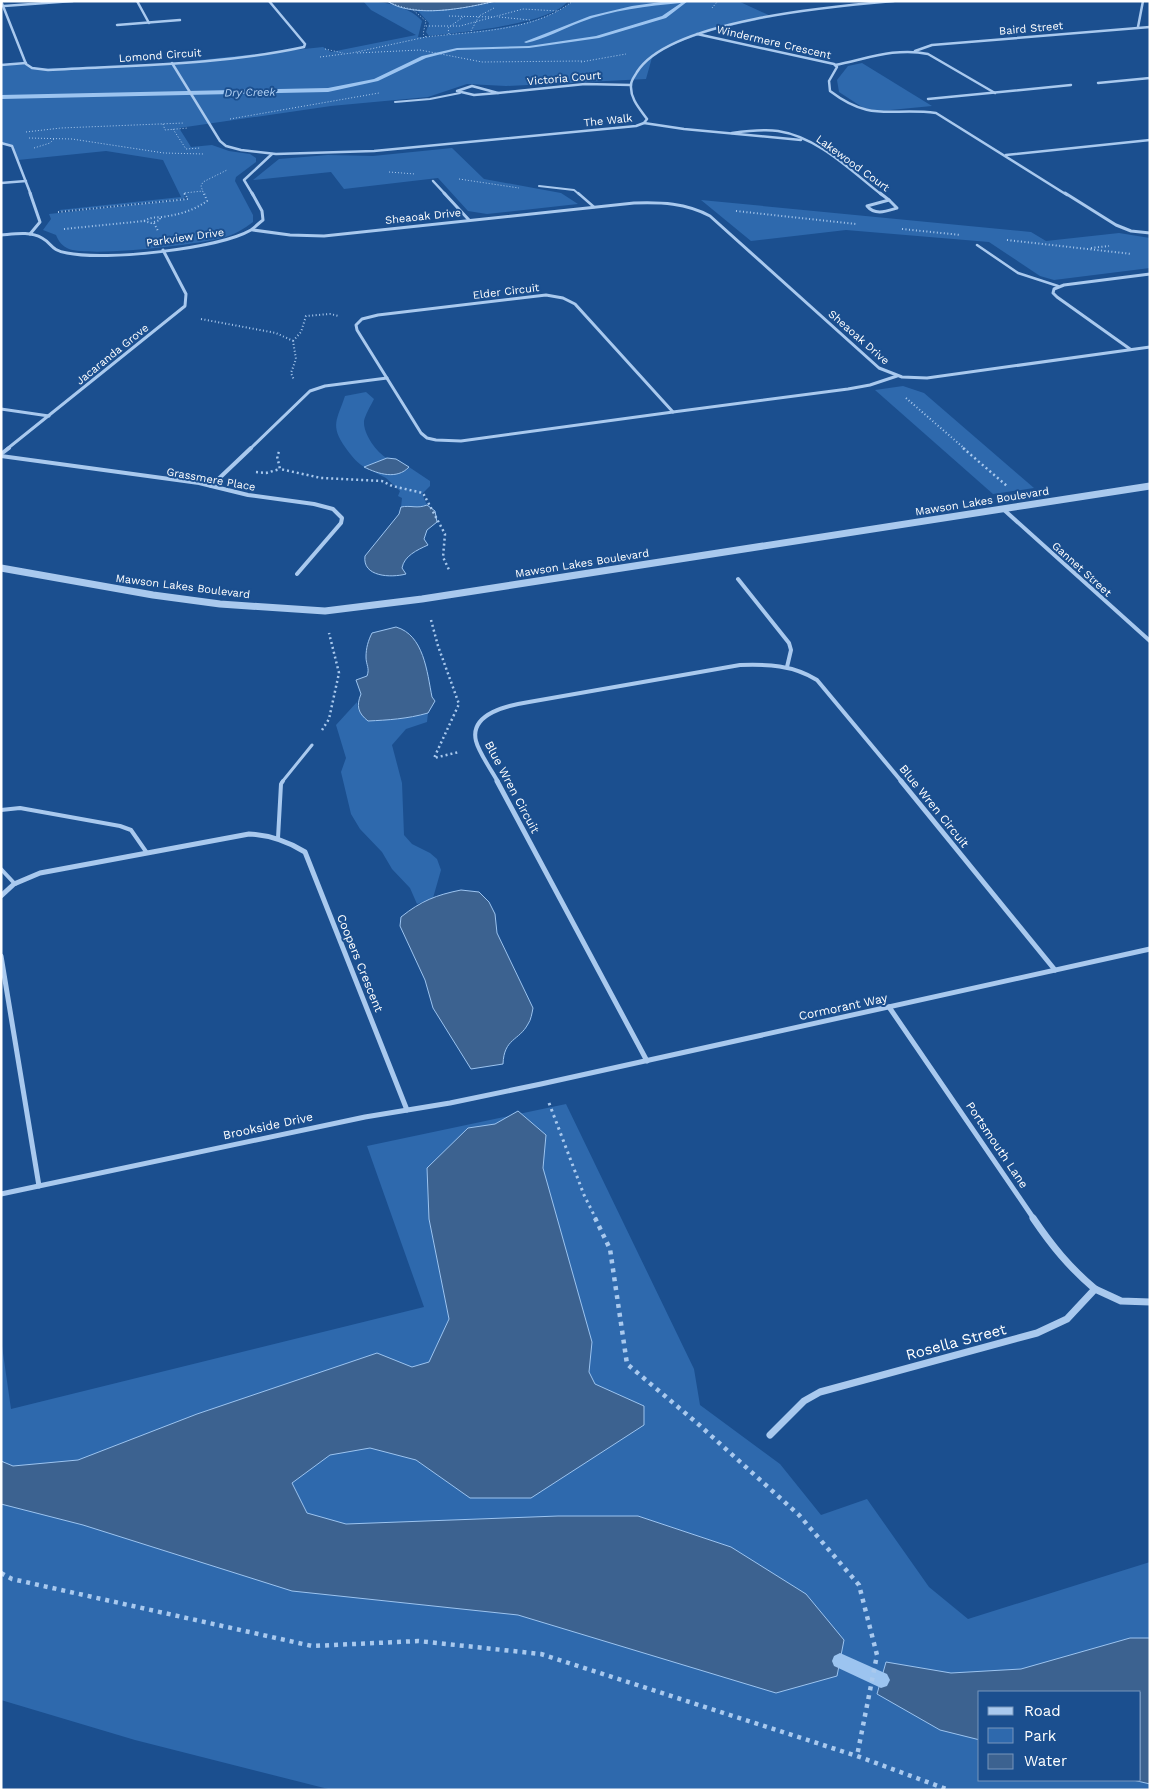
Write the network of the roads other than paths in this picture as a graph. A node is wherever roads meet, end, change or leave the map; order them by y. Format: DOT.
graph roads {
  1 [pos="2,1"];
  2 [pos="73,1"];
  3 [pos="137,1"];
  4 [pos="269,1"];
  5 [pos="894,1"];
  6 [pos="1143,1"];
  7 [pos="4,6"];
  8 [pos="180,20"];
  9 [pos="149,23"];
  10 [pos="117,25"];
  11 [pos="1138,27"];
  12 [pos="1150,28"];
  13 [pos="697,34"];
  14 [pos="915,51"];
  15 [pos="26,63"];
  16 [pos="172,63"];
  17 [pos="1,65"];
  18 [pos="834,65"];
  19 [pos="1150,78"];
  20 [pos="1098,83"];
  21 [pos="631,85"];
  22 [pos="1071,85"];
  23 [pos="995,92"];
  24 [pos="460,93"];
  25 [pos="498,93"];
  26 [pos="928,99"];
  27 [pos="396,102"];
  28 [pos="644,123"];
  29 [pos="732,133"];
  30 [pos="1150,140"];
  31 [pos="807,141"];
  32 [pos="1,143"];
  33 [pos="272,154"];
  34 [pos="1005,155"];
  35 [pos="26,181"];
  36 [pos="433,181"];
  37 [pos="1,184"];
  38 [pos="539,186"];
  39 [pos="889,200"];
  40 [pos="594,207"];
  41 [pos="469,220"];
  42 [pos="252,230"];
  43 [pos="1150,233"];
  44 [pos="30,234"];
  45 [pos="1,235"];
  46 [pos="977,245"];
  47 [pos="163,250"];
  48 [pos="1150,274"];
  49 [pos="1058,286"];
  50 [pos="1150,347"];
  51 [pos="1131,350"];
  52 [pos="897,376"];
  53 [pos="387,378"];
  54 [pos="1,409"];
  55 [pos="673,412"];
  56 [pos="49,416"];
  57 [pos="1,455"];
  58 [pos="211,486"];
  59 [pos="1150,486"];
  60 [pos="1003,509"];
  61 [pos="1,569"];
  62 [pos="297,574"];
  63 [pos="738,580"];
  64 [pos="422,599"];
  65 [pos="325,611"];
  66 [pos="1150,641"];
  67 [pos="788,668"];
  68 [pos="312,745"];
  69 [pos="1,810"];
  70 [pos="278,838"];
  71 [pos="147,853"];
  72 [pos="1,868"];
  73 [pos="15,884"];
  74 [pos="1,896"];
  75 [pos="1150,949"];
  76 [pos="1,956"];
  77 [pos="1055,970"];
  78 [pos="889,1007"];
  79 [pos="647,1061"];
  80 [pos="540,1084"];
  81 [pos="408,1110"];
  82 [pos="39,1186"];
  83 [pos="1,1194"];
  84 [pos="1095,1289"];
  85 [pos="1150,1302"];
  86 [pos="770,1435"];
  1 -- 7 [label="street"];
  2 -- 7 [label="street"];
  3 -- 9 [label="street"];
  4 -- 16 [label="street, Lomond Circuit"];
  5 -- 13 [label="street"];
  6 -- 11 [label="street"];
  7 -- 15 [label="street"];
  8 -- 9 [label="street"];
  9 -- 10 [label="street"];
  11 -- 12 [label="street, Baird Street"];
  11 -- 14 [label="street, Baird Street"];
  13 -- 18 [label="street, Windermere Crescent"];
  13 -- 21 [label="street"];
  14 -- 18 [label="street"];
  14 -- 23 [label="street"];
  15 -- 16 [label="street, Lomond Circuit"];
  15 -- 17 [label="street"];
  16 -- 33 [label="street"];
  18 -- 34 [label="street, Windermere Crescent"];
  19 -- 20 [label="street"];
  21 -- 25 [label="street, Victoria Court"];
  21 -- 28 [label="street, The Walk"];
  22 -- 23 [label="street"];
  23 -- 26 [label="street"];
  24 -- 25 [label="street, Victoria Court"];
  24 -- 25 [label="street, Victoria Court"];
  24 -- 27 [label="lane, Victoria Court"];
  28 -- 29 [label="street, Lakewood Court"];
  28 -- 33 [label="street, The Walk"];
  29 -- 31 [label="street, Lakewood Court"];
  29 -- 31 [label="street, Lakewood Court"];
  30 -- 34 [label="street"];
  31 -- 39 [label="street, Lakewood Court"];
  32 -- 35 [label="street"];
  33 -- 42 [label="street"];
  34 -- 43 [label="street, Windermere Crescent"];
  35 -- 37 [label="street"];
  35 -- 44 [label="street"];
  36 -- 41 [label="street"];
  38 -- 40 [label="lane"];
  39 -- 39 [label="street, Lakewood Court"];
  40 -- 41 [label="street, Sheaoak Drive"];
  40 -- 52 [label="street, Sheaoak Drive"];
  41 -- 42 [label="street, Sheaoak Drive"];
  42 -- 47 [label="street, Parkview Drive"];
  44 -- 45 [label="street"];
  44 -- 47 [label="street, Parkview Drive"];
  46 -- 49 [label="lane"];
  47 -- 56 [label="street, Jacaranda Grove"];
  48 -- 49 [label="street"];
  49 -- 51 [label="street"];
  50 -- 51 [label="street, Sheaoak Drive"];
  51 -- 52 [label="street, Sheaoak Drive"];
  52 -- 55 [label="street"];
  53 -- 55 [label="street"];
  53 -- 55 [label="street, Elder Circuit"];
  53 -- 58 [label="street"];
  54 -- 56 [label="street"];
  56 -- 57 [label="street, Jacaranda Grove"];
  57 -- 58 [label="street, Grassmere Place"];
  58 -- 62 [label="street, Grassmere Place"];
  59 -- 60 [label="street, Mawson Lakes Boulevard"];
  60 -- 64 [label="street, Mawson Lakes Boulevard"];
  60 -- 66 [label="street, Gannet Street"];
  61 -- 65 [label="street, Mawson Lakes Boulevard"];
  63 -- 67 [label="street"];
  64 -- 65 [label="street, Mawson Lakes Boulevard"];
  67 -- 77 [label="street, Blue Wren Circuit"];
  67 -- 79 [label="street, Blue Wren Circuit"];
  68 -- 70 [label="lane"];
  69 -- 71 [label="lane"];
  70 -- 71 [label="street, Coopers Crescent"];
  70 -- 81 [label="street, Coopers Crescent"];
  71 -- 73 [label="street, Coopers Crescent"];
  72 -- 73 [label="lane"];
  73 -- 74 [label="street, Coopers Crescent"];
  75 -- 77 [label="street, Cormorant Way"];
  76 -- 82 [label="street"];
  77 -- 78 [label="street, Cormorant Way"];
  78 -- 79 [label="street, Cormorant Way"];
  78 -- 84 [label="street, Portsmouth Lane"];
  79 -- 80 [label="street, Cormorant Way"];
  80 -- 81 [label="street, Brookside Drive"];
  81 -- 82 [label="street, Brookside Drive"];
  82 -- 83 [label="street, Brookside Drive"];
  84 -- 85 [label="street"];
  84 -- 86 [label="street, Rosella Street"];
}
